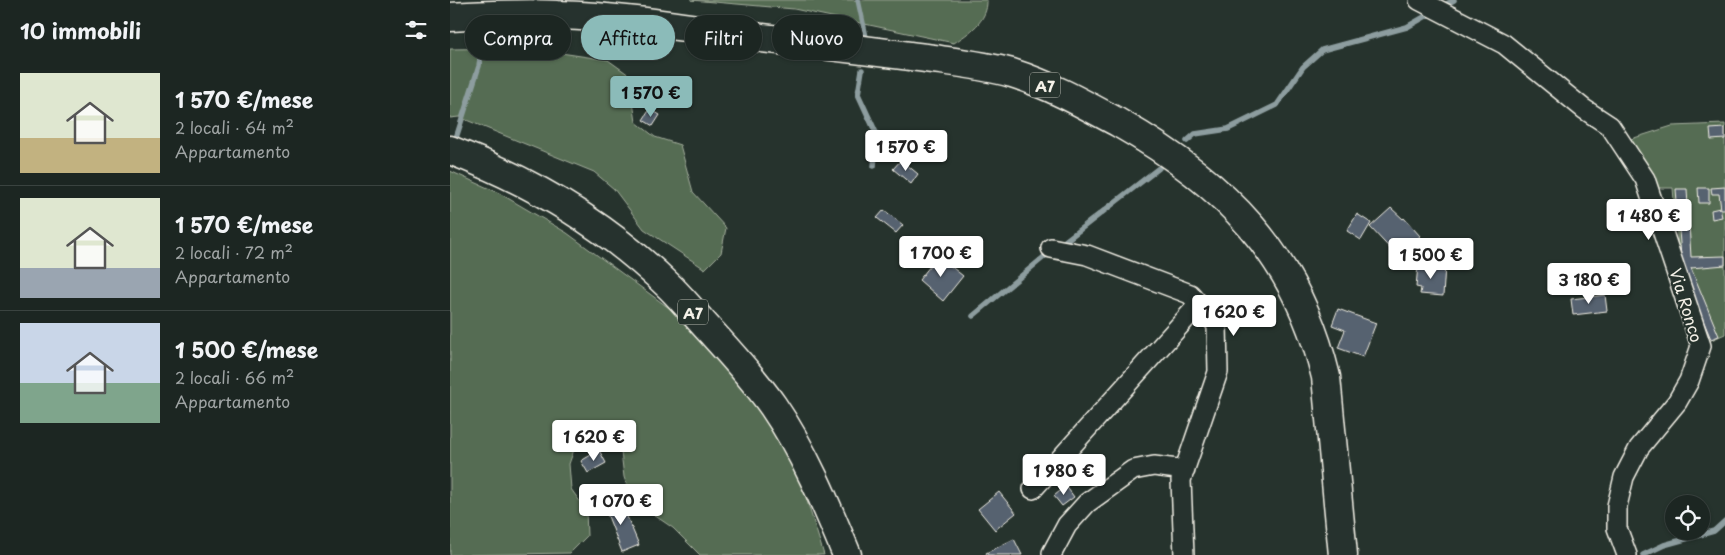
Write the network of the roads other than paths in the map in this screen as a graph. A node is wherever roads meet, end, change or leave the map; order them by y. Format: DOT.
graph roads {
  1 [pos="1419,0"];
  2 [pos="450,17"];
  3 [pos="452,151"];
  4 [pos="1051,248"];
  5 [pos="1199,304"];
  6 [pos="1185,470"];
  7 [pos="1033,489"];
  8 [pos="1052,553"];
  9 [pos="847,555"];
  10 [pos="1184,555"];
  11 [pos="1343,555"];
  12 [pos="1627,555"];
  1 -- 12 [label="street, Via Ronco"];
  2 -- 11 [label="highway, A7"];
  3 -- 9 [label="highway, A7"];
  4 -- 5 [label="street"];
  5 -- 6 [label="street"];
  5 -- 7 [label="street"];
  6 -- 8 [label="street"];
  6 -- 10 [label="street"];
}
